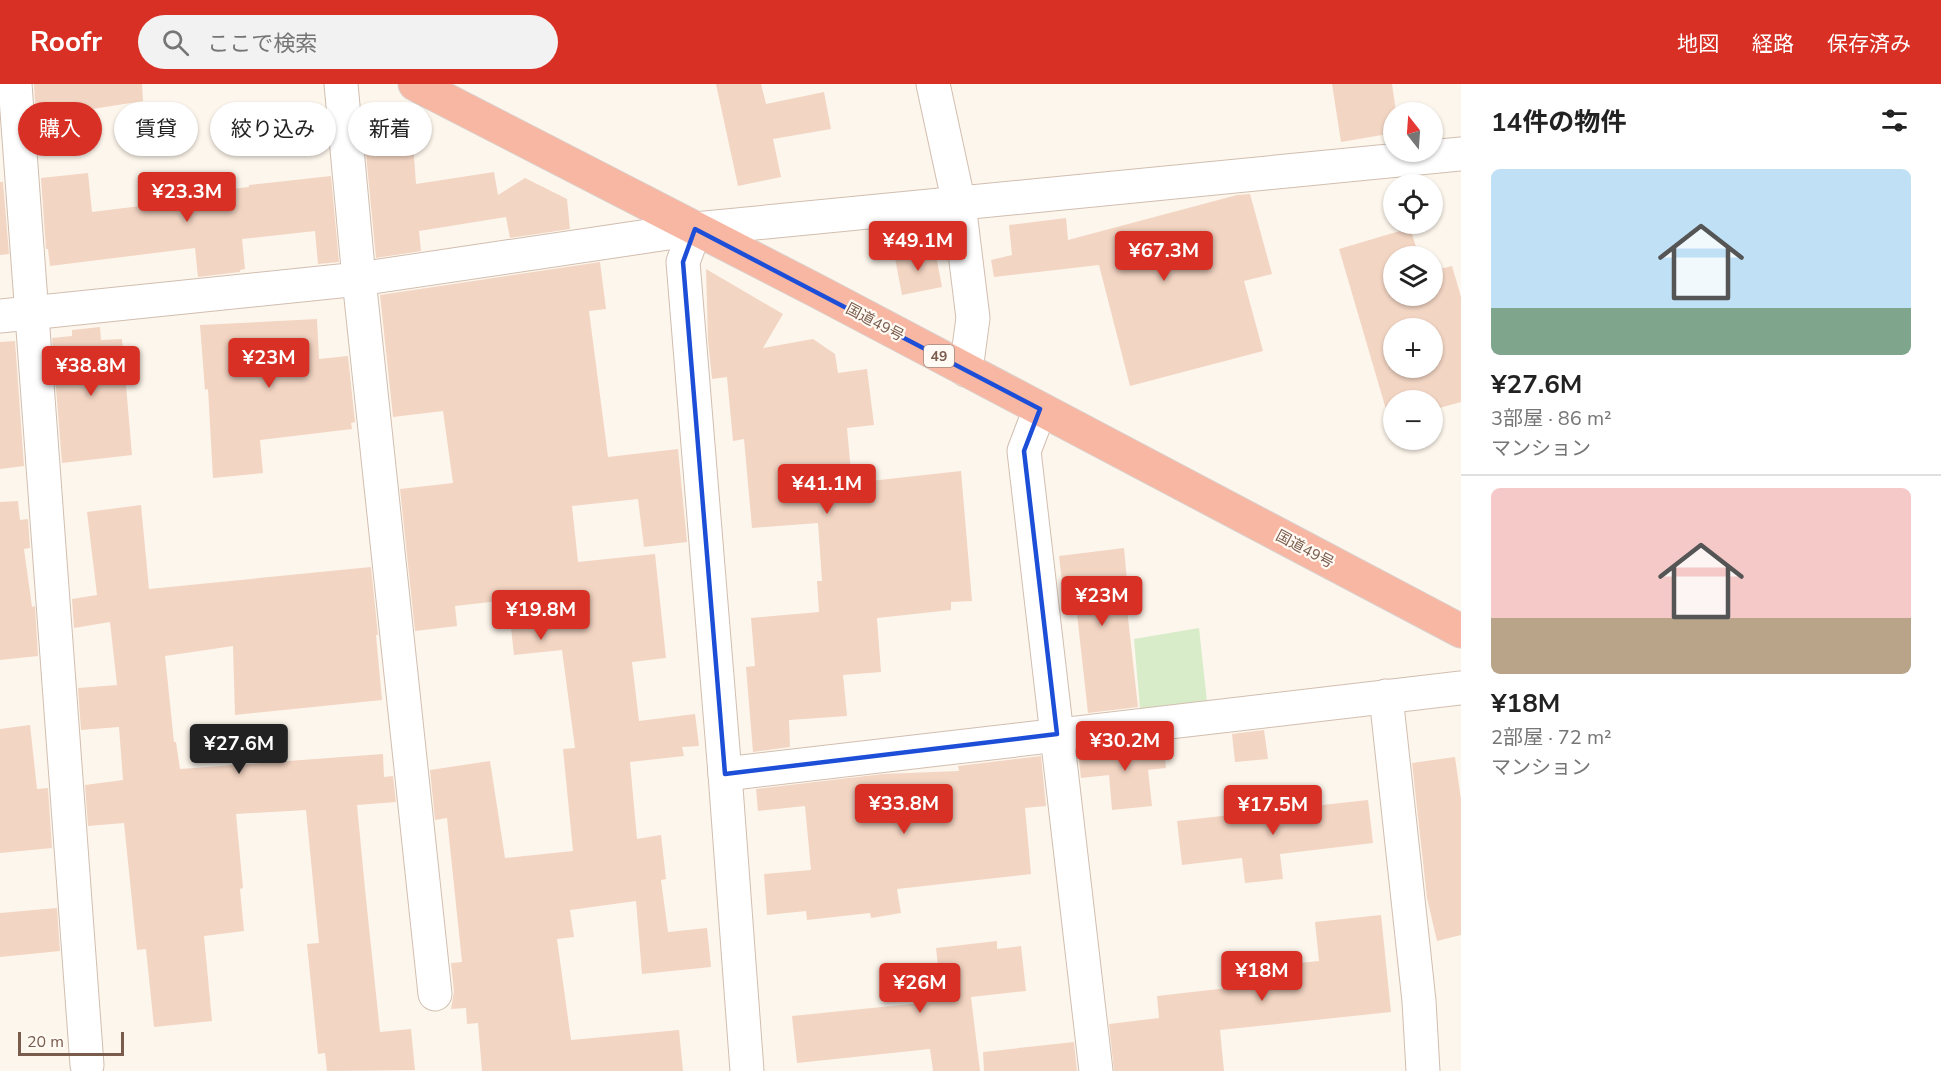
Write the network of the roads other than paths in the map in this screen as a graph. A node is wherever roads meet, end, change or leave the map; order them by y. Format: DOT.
graph roads {
  1 [pos="15,84"];
  2 [pos="341,84"];
  3 [pos="415,84"];
  4 [pos="933,84"];
  5 [pos="1461,154"];
  6 [pos="959,204"];
  7 [pos="695,229"];
  8 [pos="359,279"];
  9 [pos="33,313"];
  10 [pos="0,316"];
  11 [pos="966,370"];
  12 [pos="1040,409"];
  13 [pos="1461,631"];
  14 [pos="1461,688"];
  15 [pos="1386,696"];
  16 [pos="1058,734"];
  17 [pos="725,774"];
  18 [pos="435,994"];
  19 [pos="87,1065"];
  20 [pos="747,1071"];
  21 [pos="1096,1071"];
  22 [pos="1423,1071"];
  1 -- 9 [label="street"];
  2 -- 8 [label="street"];
  3 -- 7 [label="highway, 国道49号 / 49"];
  4 -- 6 [label="street"];
  5 -- 6 [label="street"];
  6 -- 7 [label="street"];
  6 -- 11 [label="street"];
  7 -- 8 [label="street"];
  7 -- 11 [label="highway, 国道49号 / 49"];
  7 -- 17 [label="street"];
  8 -- 9 [label="street"];
  8 -- 18 [label="street"];
  9 -- 10 [label="street"];
  9 -- 19 [label="street"];
  11 -- 12 [label="highway, 国道49号 / 49"];
  12 -- 13 [label="highway, 国道49号 / 49"];
  12 -- 16 [label="street"];
  14 -- 15 [label="street"];
  15 -- 16 [label="street"];
  15 -- 22 [label="street"];
  16 -- 17 [label="street"];
  16 -- 21 [label="street"];
  17 -- 20 [label="street"];
}
